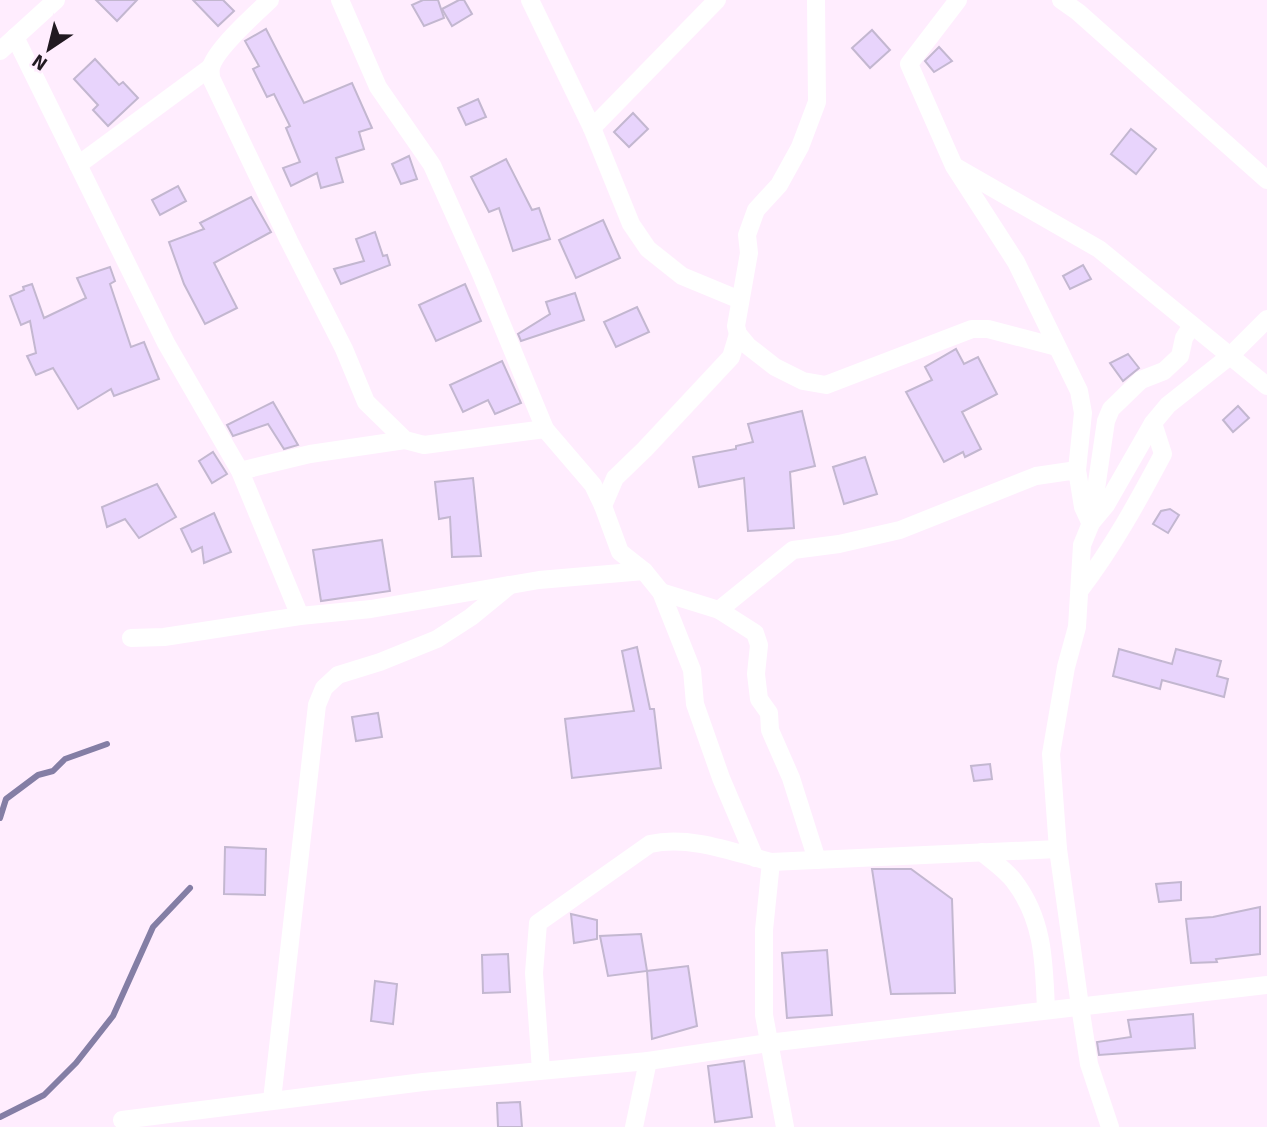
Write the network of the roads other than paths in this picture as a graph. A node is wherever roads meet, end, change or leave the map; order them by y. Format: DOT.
graph roads {
  1 [pos="56,0"];
  2 [pos="270,0"];
  3 [pos="340,0"];
  4 [pos="530,0"];
  5 [pos="717,0"];
  6 [pos="816,0"];
  7 [pos="958,0"];
  8 [pos="1061,0"];
  9 [pos="15,37"];
  10 [pos="0,51"];
  11 [pos="211,67"];
  12 [pos="592,128"];
  13 [pos="78,165"];
  14 [pos="954,166"];
  15 [pos="1267,180"];
  16 [pos="740,300"];
  17 [pos="1267,319"];
  18 [pos="1192,325"];
  19 [pos="738,334"];
  20 [pos="1057,347"];
  21 [pos="1230,356"];
  22 [pos="1267,386"];
  23 [pos="1153,423"];
  24 [pos="545,429"];
  25 [pos="405,440"];
  26 [pos="1077,470"];
  27 [pos="240,471"];
  28 [pos="603,506"];
  29 [pos="1091,523"];
  30 [pos="644,571"];
  31 [pos="510,585"];
  32 [pos="1080,590"];
  33 [pos="661,592"];
  34 [pos="719,610"];
  35 [pos="300,616"];
  36 [pos="131,638"];
  37 [pos="1058,849"];
  38 [pos="982,852"];
  39 [pos="763,860"];
  40 [pos="817,860"];
  41 [pos="1069,932"];
  42 [pos="1040,937"];
  43 [pos="1267,985"];
  44 [pos="1080,1006"];
  45 [pos="1046,1010"];
  46 [pos="768,1043"];
  47 [pos="648,1061"];
  48 [pos="541,1070"];
  49 [pos="272,1100"];
  50 [pos="122,1120"];
  51 [pos="634,1127"];
  52 [pos="785,1127"];
  53 [pos="1110,1127"];
  1 -- 9 [label="street"];
  2 -- 11 [label="street"];
  3 -- 24 [label="street"];
  4 -- 12 [label="street"];
  5 -- 12 [label="street"];
  6 -- 16 [label="street"];
  7 -- 14 [label="street"];
  8 -- 15 [label="street"];
  9 -- 10 [label="street"];
  9 -- 13 [label="street"];
  11 -- 13 [label="street"];
  11 -- 25 [label="street"];
  12 -- 16 [label="street"];
  13 -- 27 [label="street"];
  14 -- 18 [label="street"];
  14 -- 20 [label="street"];
  16 -- 19 [label="street"];
  17 -- 21 [label="street"];
  18 -- 21 [label="street"];
  18 -- 29 [label="street"];
  19 -- 20 [label="street"];
  19 -- 28 [label="street"];
  20 -- 26 [label="street"];
  21 -- 22 [label="street"];
  21 -- 23 [label="street"];
  23 -- 29 [label="street"];
  23 -- 32 [label="street"];
  24 -- 25 [label="street"];
  24 -- 28 [label="street"];
  25 -- 27 [label="street"];
  26 -- 29 [label="street"];
  26 -- 34 [label="street"];
  27 -- 35 [label="street"];
  28 -- 30 [label="street"];
  29 -- 32 [label="street"];
  30 -- 31 [label="street"];
  30 -- 33 [label="street"];
  31 -- 35 [label="street"];
  31 -- 49 [label="street"];
  32 -- 37 [label="street"];
  33 -- 34 [label="street"];
  33 -- 39 [label="street"];
  34 -- 40 [label="street"];
  35 -- 36 [label="street"];
  37 -- 38 [label="street"];
  37 -- 41 [label="street"];
  38 -- 40 [label="street"];
  38 -- 42 [label="street"];
  39 -- 40 [label="street"];
  39 -- 46 [label="street"];
  39 -- 48 [label="street"];
  41 -- 42 [label="street"];
  41 -- 44 [label="street"];
  42 -- 45 [label="street"];
  43 -- 44 [label="street"];
  44 -- 45 [label="street"];
  44 -- 53 [label="street"];
  45 -- 46 [label="street"];
  46 -- 47 [label="street"];
  46 -- 52 [label="street"];
  47 -- 48 [label="street"];
  47 -- 51 [label="street"];
  48 -- 49 [label="street"];
  49 -- 50 [label="street"];
}
